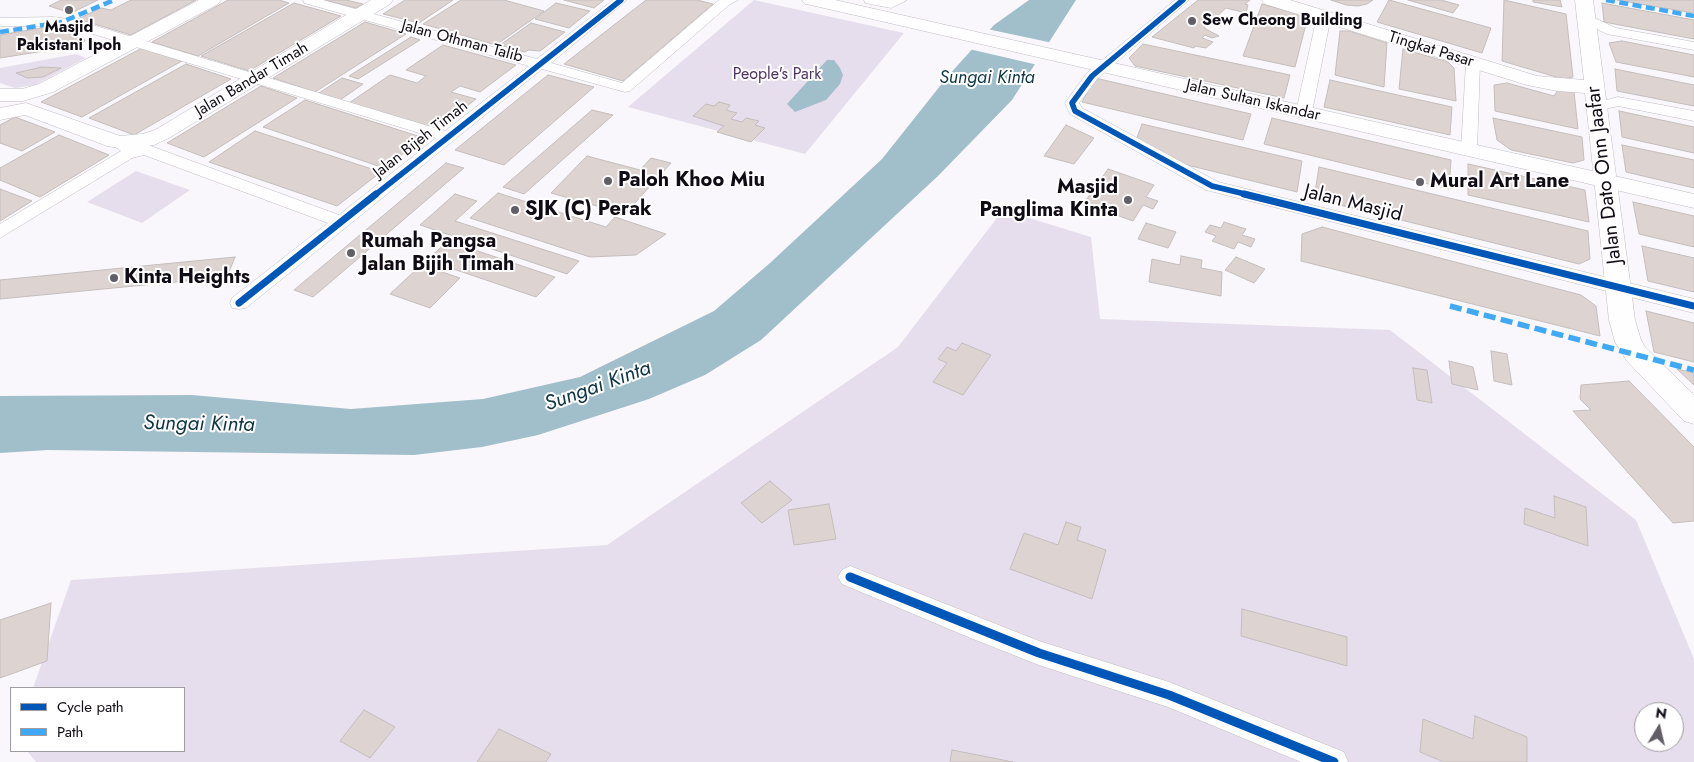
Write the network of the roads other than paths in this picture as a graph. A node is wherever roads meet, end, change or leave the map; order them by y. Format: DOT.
graph roads {
  1 [pos="212,0"];
  2 [pos="309,0"];
  3 [pos="384,0"];
  4 [pos="621,0"];
  5 [pos="811,0"];
  6 [pos="870,0"];
  7 [pos="1183,0"];
  8 [pos="1271,0"];
  9 [pos="726,1"];
  10 [pos="899,2"];
  11 [pos="1585,9"];
  12 [pos="361,14"];
  13 [pos="1324,16"];
  14 [pos="0,22"];
  15 [pos="134,42"];
  16 [pos="1694,46"];
  17 [pos="1473,63"];
  18 [pos="540,64"];
  19 [pos="1097,65"];
  20 [pos="255,78"];
  21 [pos="46,88"];
  22 [pos="1595,97"];
  23 [pos="1,104"];
  24 [pos="38,111"];
  25 [pos="1304,112"];
  26 [pos="1694,116"];
  27 [pos="162,134"];
  28 [pos="448,137"];
  29 [pos="115,141"];
  30 [pos="136,150"];
  31 [pos="1469,150"];
  32 [pos="1605,181"];
  33 [pos="1694,201"];
  34 [pos="341,222"];
  35 [pos="0,232"];
  36 [pos="1618,287"];
  37 [pos="239,302"];
  38 [pos="1694,306"];
  39 [pos="1694,414"];
  40 [pos="850,577"];
  41 [pos="1334,762"];
  1 -- 15 [label="main road"];
  2 -- 12 [label="street, Jalan Othman Talib"];
  3 -- 12 [label="main road, Jalan Bandar Timah"];
  4 -- 18 [label="street, Jalan Bijeh Timah"];
  5 -- 19 [label="main road, Jalan Sultan Iskandar"];
  6 -- 10 [label="street"];
  7 -- 19 [label="street"];
  8 -- 13 [label="main road, Tingkat Pasar"];
  9 -- 18 [label="street, Jalan Othman Talib"];
  11 -- 16 [label="street"];
  11 -- 22 [label="main road, Jalan Dato Onn Jaafar"];
  12 -- 18 [label="street, Jalan Othman Talib"];
  12 -- 20 [label="main road, Jalan Bandar Timah"];
  13 -- 17 [label="main road, Tingkat Pasar"];
  13 -- 25 [label="street"];
  14 -- 15 [label="street"];
  15 -- 20 [label="street"];
  15 -- 21 [label="main road"];
  17 -- 22 [label="main road, Tingkat Pasar"];
  17 -- 31 [label="street"];
  18 -- 28 [label="street, Jalan Bijeh Timah"];
  19 -- 25 [label="main road, Jalan Sultan Iskandar"];
  19 -- 36 [label="street, Jalan Masjid"];
  20 -- 27 [label="main road, Jalan Bandar Timah"];
  20 -- 28 [label="street"];
  21 -- 23 [label="main road"];
  21 -- 24 [label="main road"];
  22 -- 26 [label="street"];
  22 -- 32 [label="main road, Jalan Dato Onn Jaafar"];
  23 -- 24 [label="main road"];
  24 -- 29 [label="main road"];
  25 -- 31 [label="main road, Jalan Sultan Iskandar"];
  27 -- 29 [label="main road, Jalan Bandar Timah"];
  27 -- 30 [label="street"];
  28 -- 34 [label="street, Jalan Bijeh Timah"];
  29 -- 30 [label="street"];
  30 -- 34 [label="street"];
  30 -- 35 [label="street"];
  31 -- 32 [label="main road, Jalan Sultan Iskandar"];
  32 -- 33 [label="main road, Jalan Sultan Iskandar"];
  32 -- 36 [label="main road, Jalan Dato Onn Jaafar"];
  34 -- 37 [label="street, Jalan Bijeh Timah"];
  36 -- 38 [label="street, Jalan Masjid"];
  36 -- 39 [label="main road, Jalan Dato Onn Jaafar"];
  40 -- 41 [label="street"];
}
